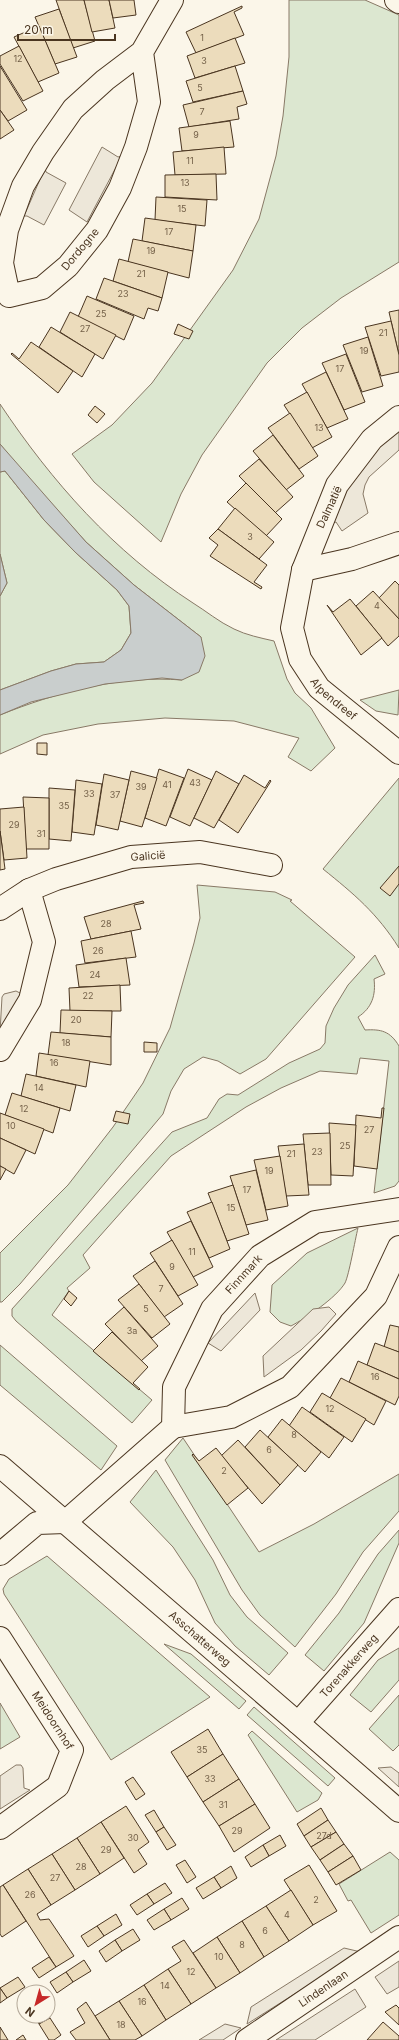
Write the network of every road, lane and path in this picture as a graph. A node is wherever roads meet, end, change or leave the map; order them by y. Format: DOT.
graph roads {
  1 [pos="172,0"];
  2 [pos="396,0"];
  3 [pos="399,2"];
  4 [pos="142,52"];
  5 [pos="399,417"];
  6 [pos="399,543"];
  7 [pos="303,570"];
  8 [pos="292,628"];
  9 [pos="399,753"];
  10 [pos="271,865"];
  11 [pos="29,890"];
  12 [pos="0,909"];
  13 [pos="0,1050"];
  14 [pos="399,1209"];
  15 [pos="399,1247"];
  16 [pos="173,1427"];
  17 [pos="0,1466"];
  18 [pos="65,1522"];
  19 [pos="0,1554"];
  20 [pos="399,1609"];
  21 [pos="0,1638"];
  22 [pos="298,1723"];
  23 [pos="399,1811"];
  24 [pos="0,1828"];
  25 [pos="399,1937"];
  26 [pos="247,2040"];
  1 -- 4 [label="street, Dordogne"];
  2 -- 3 [label="street"];
  4 -- 4 [label="street, Dordogne"];
  5 -- 7 [label="street, Dalmatië"];
  6 -- 7 [label="street"];
  7 -- 8 [label="street, Dalmatië"];
  8 -- 9 [label="street, Alpendreef"];
  10 -- 11 [label="street, Galicië"];
  11 -- 12 [label="street, Galicië"];
  11 -- 13 [label="street"];
  14 -- 16 [label="street, Finnmark"];
  15 -- 16 [label="street"];
  16 -- 18 [label="street"];
  17 -- 18 [label="street, Asschatterweg"];
  18 -- 19 [label="street"];
  18 -- 22 [label="street, Asschatterweg"];
  20 -- 22 [label="street, Torenakkerweg"];
  21 -- 24 [label="street, Meidoornhof"];
  22 -- 23 [label="street, Asschatterweg"];
  25 -- 26 [label="street, Lindenlaan"];
}
